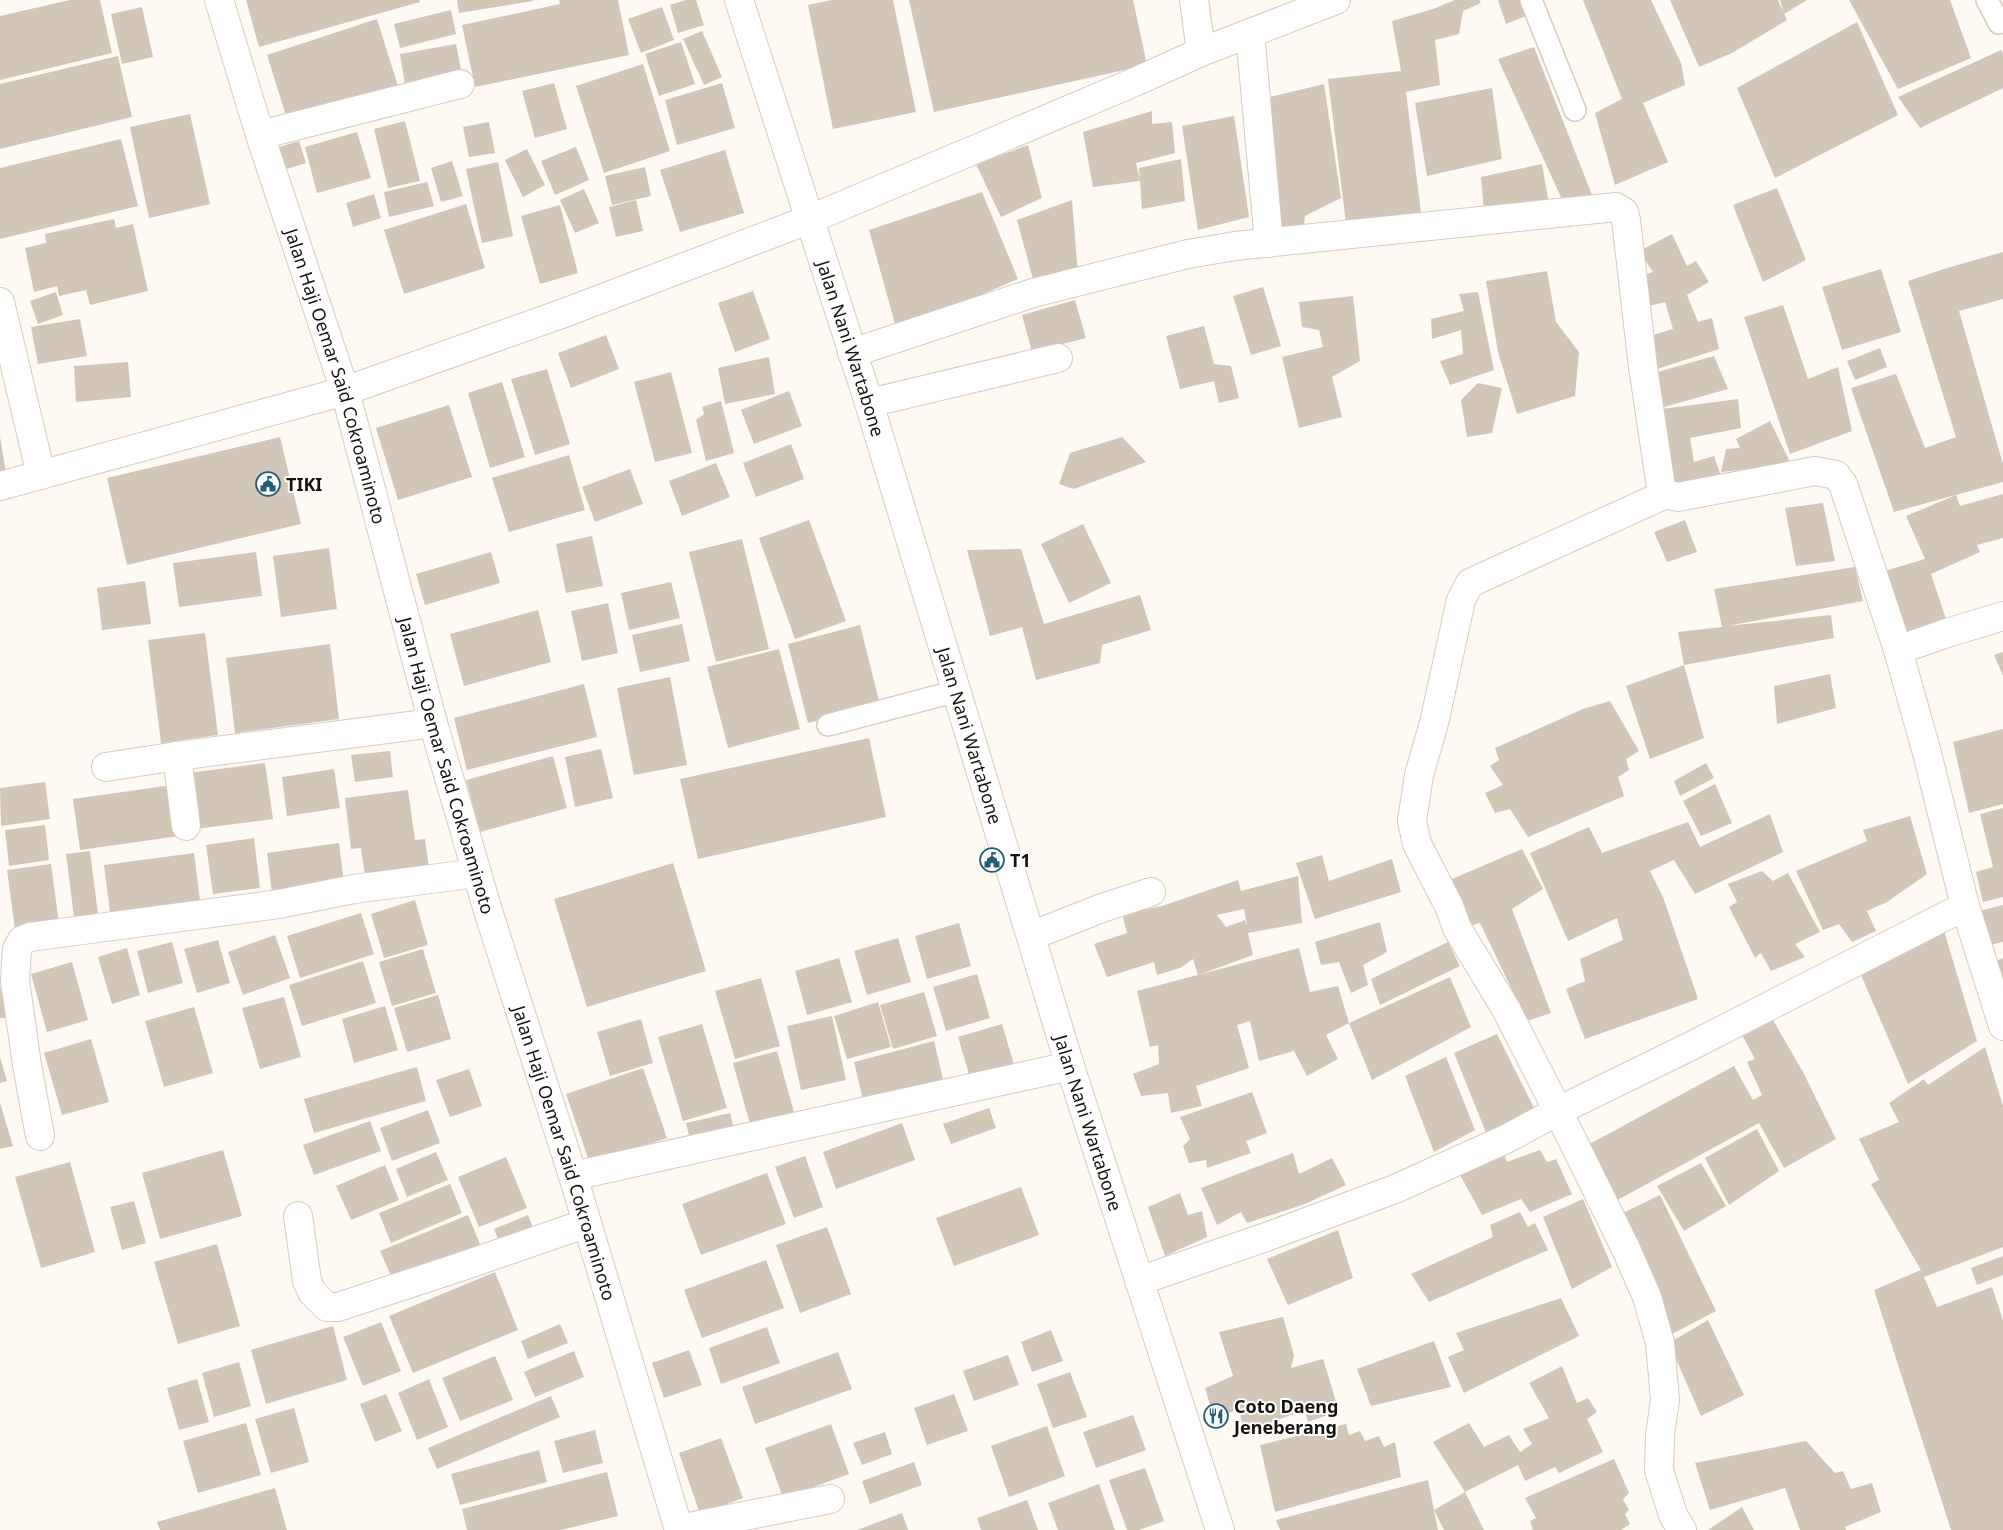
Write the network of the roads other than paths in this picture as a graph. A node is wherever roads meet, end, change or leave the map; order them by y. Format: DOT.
graph roads {
  1 [pos="218,0"];
  2 [pos="739,0"];
  3 [pos="1194,0"];
  4 [pos="1336,0"];
  5 [pos="1531,0"];
  6 [pos="1988,0"];
  7 [pos="1999,24"];
  8 [pos="1250,33"];
  9 [pos="1201,52"];
  10 [pos="460,84"];
  11 [pos="1574,110"];
  12 [pos="260,135"];
  13 [pos="808,220"];
  14 [pos="1269,243"];
  15 [pos="0,302"];
  16 [pos="852,353"];
  17 [pos="1058,358"];
  18 [pos="345,391"];
  19 [pos="868,403"];
  20 [pos="41,475"];
  21 [pos="0,486"];
  22 [pos="1666,494"];
  23 [pos="2003,616"];
  24 [pos="1898,650"];
  25 [pos="958,690"];
  26 [pos="432,723"];
  27 [pos="828,725"];
  28 [pos="177,756"];
  29 [pos="106,767"];
  30 [pos="186,826"];
  31 [pos="477,873"];
  32 [pos="1151,892"];
  33 [pos="1965,906"];
  34 [pos="1031,936"];
  35 [pos="2003,1026"];
  36 [pos="1070,1066"];
  37 [pos="1558,1111"];
  38 [pos="40,1136"];
  39 [pos="573,1176"];
  40 [pos="298,1216"];
  41 [pos="587,1223"];
  42 [pos="1140,1281"];
  43 [pos="830,1499"];
  44 [pos="679,1529"];
  45 [pos="1220,1530"];
  46 [pos="1682,1530"];
  1 -- 12 [label="street, Jalan Haji Oemar Said Cokroaminoto"];
  2 -- 13 [label="street, Jalan Nani Wartabone"];
  3 -- 9 [label="street"];
  4 -- 8 [label="street"];
  5 -- 11 [label="lane"];
  6 -- 7 [label="lane"];
  8 -- 9 [label="street"];
  8 -- 14 [label="street"];
  9 -- 13 [label="street"];
  10 -- 12 [label="street"];
  12 -- 18 [label="street, Jalan Haji Oemar Said Cokroaminoto"];
  13 -- 16 [label="street, Jalan Nani Wartabone"];
  13 -- 18 [label="street"];
  14 -- 16 [label="street"];
  14 -- 22 [label="street"];
  15 -- 20 [label="street"];
  16 -- 19 [label="street, Jalan Nani Wartabone"];
  17 -- 19 [label="street"];
  18 -- 20 [label="street"];
  18 -- 26 [label="street, Jalan Haji Oemar Said Cokroaminoto"];
  19 -- 25 [label="street, Jalan Nani Wartabone"];
  20 -- 21 [label="street"];
  22 -- 24 [label="street"];
  22 -- 37 [label="street"];
  23 -- 24 [label="street"];
  24 -- 33 [label="street"];
  25 -- 27 [label="lane"];
  25 -- 34 [label="street, Jalan Nani Wartabone"];
  26 -- 28 [label="street"];
  26 -- 31 [label="street, Jalan Haji Oemar Said Cokroaminoto"];
  28 -- 29 [label="street"];
  28 -- 30 [label="street"];
  31 -- 38 [label="street"];
  31 -- 39 [label="street, Jalan Haji Oemar Said Cokroaminoto"];
  32 -- 34 [label="street"];
  33 -- 35 [label="street"];
  33 -- 37 [label="street"];
  34 -- 36 [label="street, Jalan Nani Wartabone"];
  36 -- 39 [label="street"];
  36 -- 42 [label="street, Jalan Nani Wartabone"];
  37 -- 42 [label="street"];
  37 -- 46 [label="street"];
  39 -- 41 [label="street, Jalan Haji Oemar Said Cokroaminoto"];
  40 -- 41 [label="street"];
  41 -- 44 [label="street, Jalan Haji Oemar Said Cokroaminoto"];
  42 -- 45 [label="street, Jalan Nani Wartabone"];
  43 -- 44 [label="street"];
}
